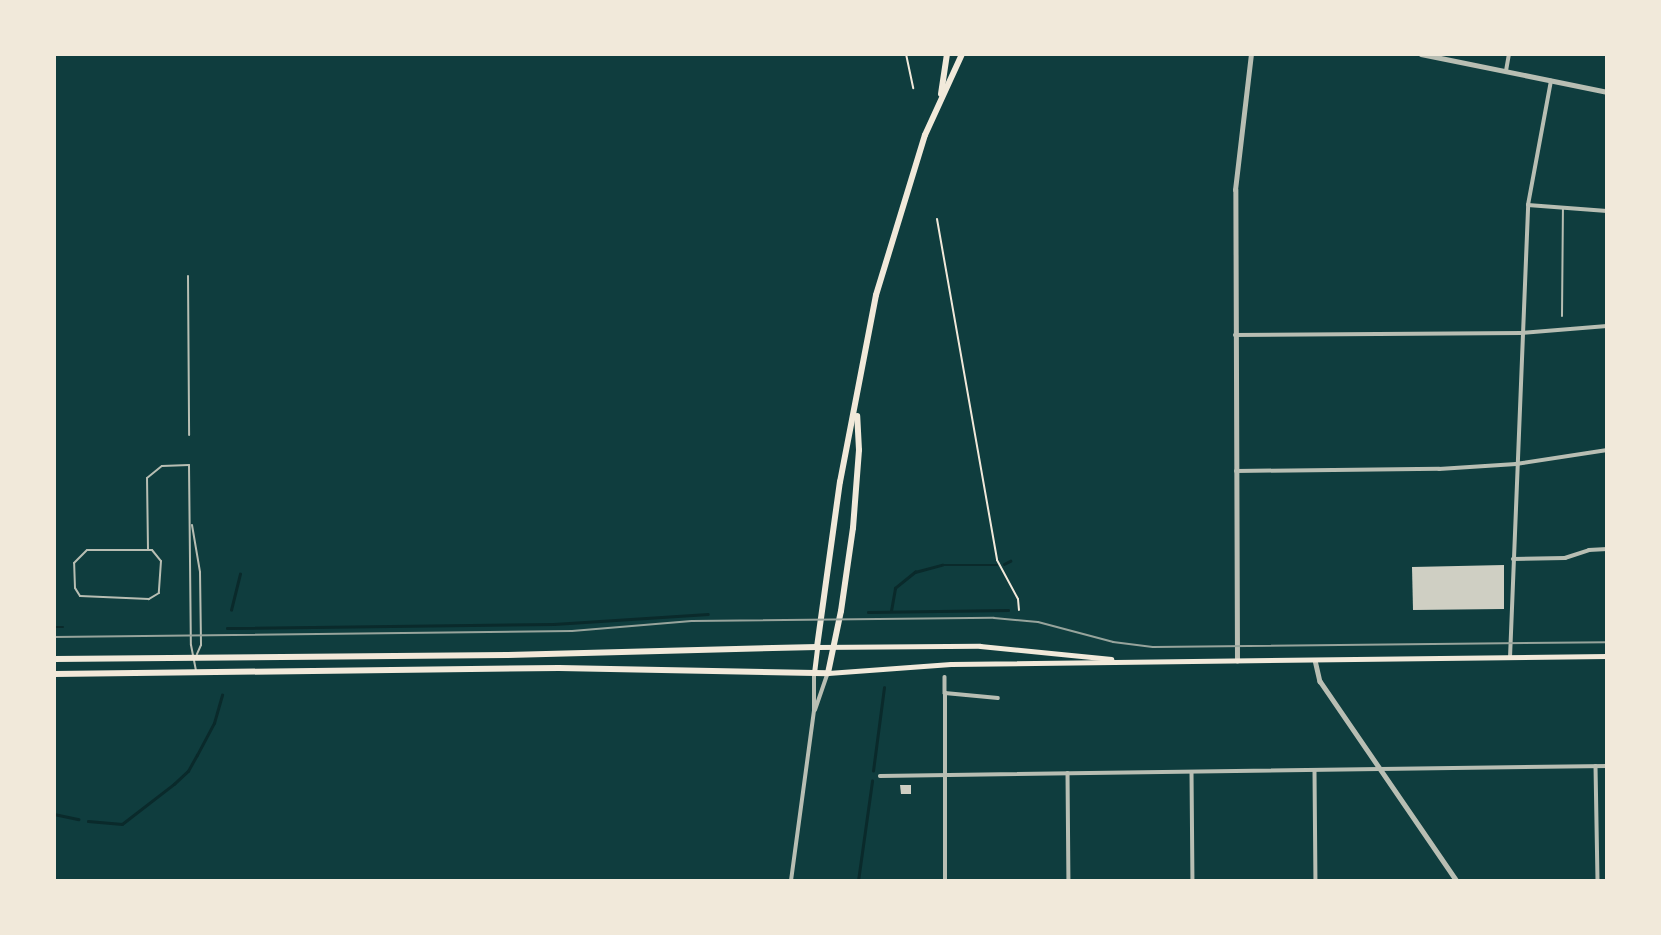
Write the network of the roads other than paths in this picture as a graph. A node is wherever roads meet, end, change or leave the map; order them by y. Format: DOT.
graph roads {
  1 [pos="947,54"];
  2 [pos="962,54"];
  3 [pos="1251,54"];
  4 [pos="1421,54"];
  5 [pos="1509,54"];
  6 [pos="1506,72"];
  7 [pos="1551,81"];
  8 [pos="1607,92"];
  9 [pos="941,96"];
  10 [pos="1528,205"];
  11 [pos="1563,207"];
  12 [pos="1607,211"];
  13 [pos="188,276"];
  14 [pos="1562,316"];
  15 [pos="1607,327"];
  16 [pos="1522,333"];
  17 [pos="1234,335"];
  18 [pos="857,407"];
  19 [pos="189,435"];
  20 [pos="1607,450"];
  21 [pos="1516,464"];
  22 [pos="1235,471"];
  23 [pos="191,521"];
  24 [pos="148,549"];
  25 [pos="1607,549"];
  26 [pos="1513,559"];
  27 [pos="817,647"];
  28 [pos="834,647"];
  29 [pos="1607,656"];
  30 [pos="195,658"];
  31 [pos="1510,658"];
  32 [pos="54,659"];
  33 [pos="1315,660"];
  34 [pos="1128,662"];
  35 [pos="1237,662"];
  36 [pos="196,671"];
  37 [pos="814,673"];
  38 [pos="828,673"];
  39 [pos="54,674"];
  40 [pos="945,677"];
  41 [pos="945,693"];
  42 [pos="998,698"];
  43 [pos="814,712"];
  44 [pos="1596,766"];
  45 [pos="1607,766"];
  46 [pos="1315,770"];
  47 [pos="1381,770"];
  48 [pos="1192,772"];
  49 [pos="1068,773"];
  50 [pos="945,774"];
  51 [pos="880,776"];
  52 [pos="791,881"];
  53 [pos="945,881"];
  54 [pos="1069,881"];
  55 [pos="1193,881"];
  56 [pos="1316,881"];
  57 [pos="1457,881"];
  58 [pos="1598,881"];
  1 -- 9 [label="main road"];
  2 -- 9 [label="main road"];
  3 -- 17 [label="street"];
  4 -- 6 [label="street"];
  5 -- 6 [label="street"];
  6 -- 7 [label="street"];
  7 -- 8 [label="street"];
  7 -- 10 [label="street"];
  9 -- 18 [label="main road"];
  10 -- 11 [label="street"];
  10 -- 16 [label="street"];
  11 -- 12 [label="street"];
  11 -- 14 [label="lane"];
  13 -- 19 [label="lane"];
  15 -- 16 [label="street"];
  16 -- 17 [label="street"];
  16 -- 21 [label="street"];
  17 -- 22 [label="street"];
  18 -- 27 [label="main road"];
  18 -- 28 [label="main road"];
  20 -- 21 [label="street"];
  21 -- 22 [label="street"];
  21 -- 26 [label="street"];
  22 -- 35 [label="street"];
  23 -- 24 [label="lane"];
  23 -- 30 [label="lane"];
  23 -- 30 [label="lane"];
  24 -- 24 [label="lane"];
  25 -- 26 [label="street"];
  26 -- 31 [label="street"];
  27 -- 28 [label="main road"];
  27 -- 30 [label="main road"];
  27 -- 37 [label="main road"];
  28 -- 34 [label="main road"];
  28 -- 38 [label="main road"];
  29 -- 31 [label="main road"];
  30 -- 32 [label="main road"];
  30 -- 36 [label="lane"];
  31 -- 33 [label="main road"];
  33 -- 35 [label="main road"];
  33 -- 47 [label="street"];
  34 -- 35 [label="main road"];
  34 -- 38 [label="main road"];
  36 -- 37 [label="main road"];
  36 -- 39 [label="main road"];
  37 -- 38 [label="main road"];
  37 -- 43 [label="street"];
  38 -- 43 [label="street"];
  40 -- 41 [label="street"];
  41 -- 42 [label="street"];
  41 -- 50 [label="street"];
  43 -- 52 [label="street"];
  44 -- 45 [label="street"];
  44 -- 47 [label="street"];
  44 -- 58 [label="street"];
  46 -- 47 [label="street"];
  46 -- 48 [label="street"];
  46 -- 56 [label="street"];
  47 -- 57 [label="street"];
  48 -- 49 [label="street"];
  48 -- 55 [label="street"];
  49 -- 50 [label="street"];
  49 -- 54 [label="street"];
  50 -- 51 [label="street"];
  50 -- 53 [label="street"];
}
